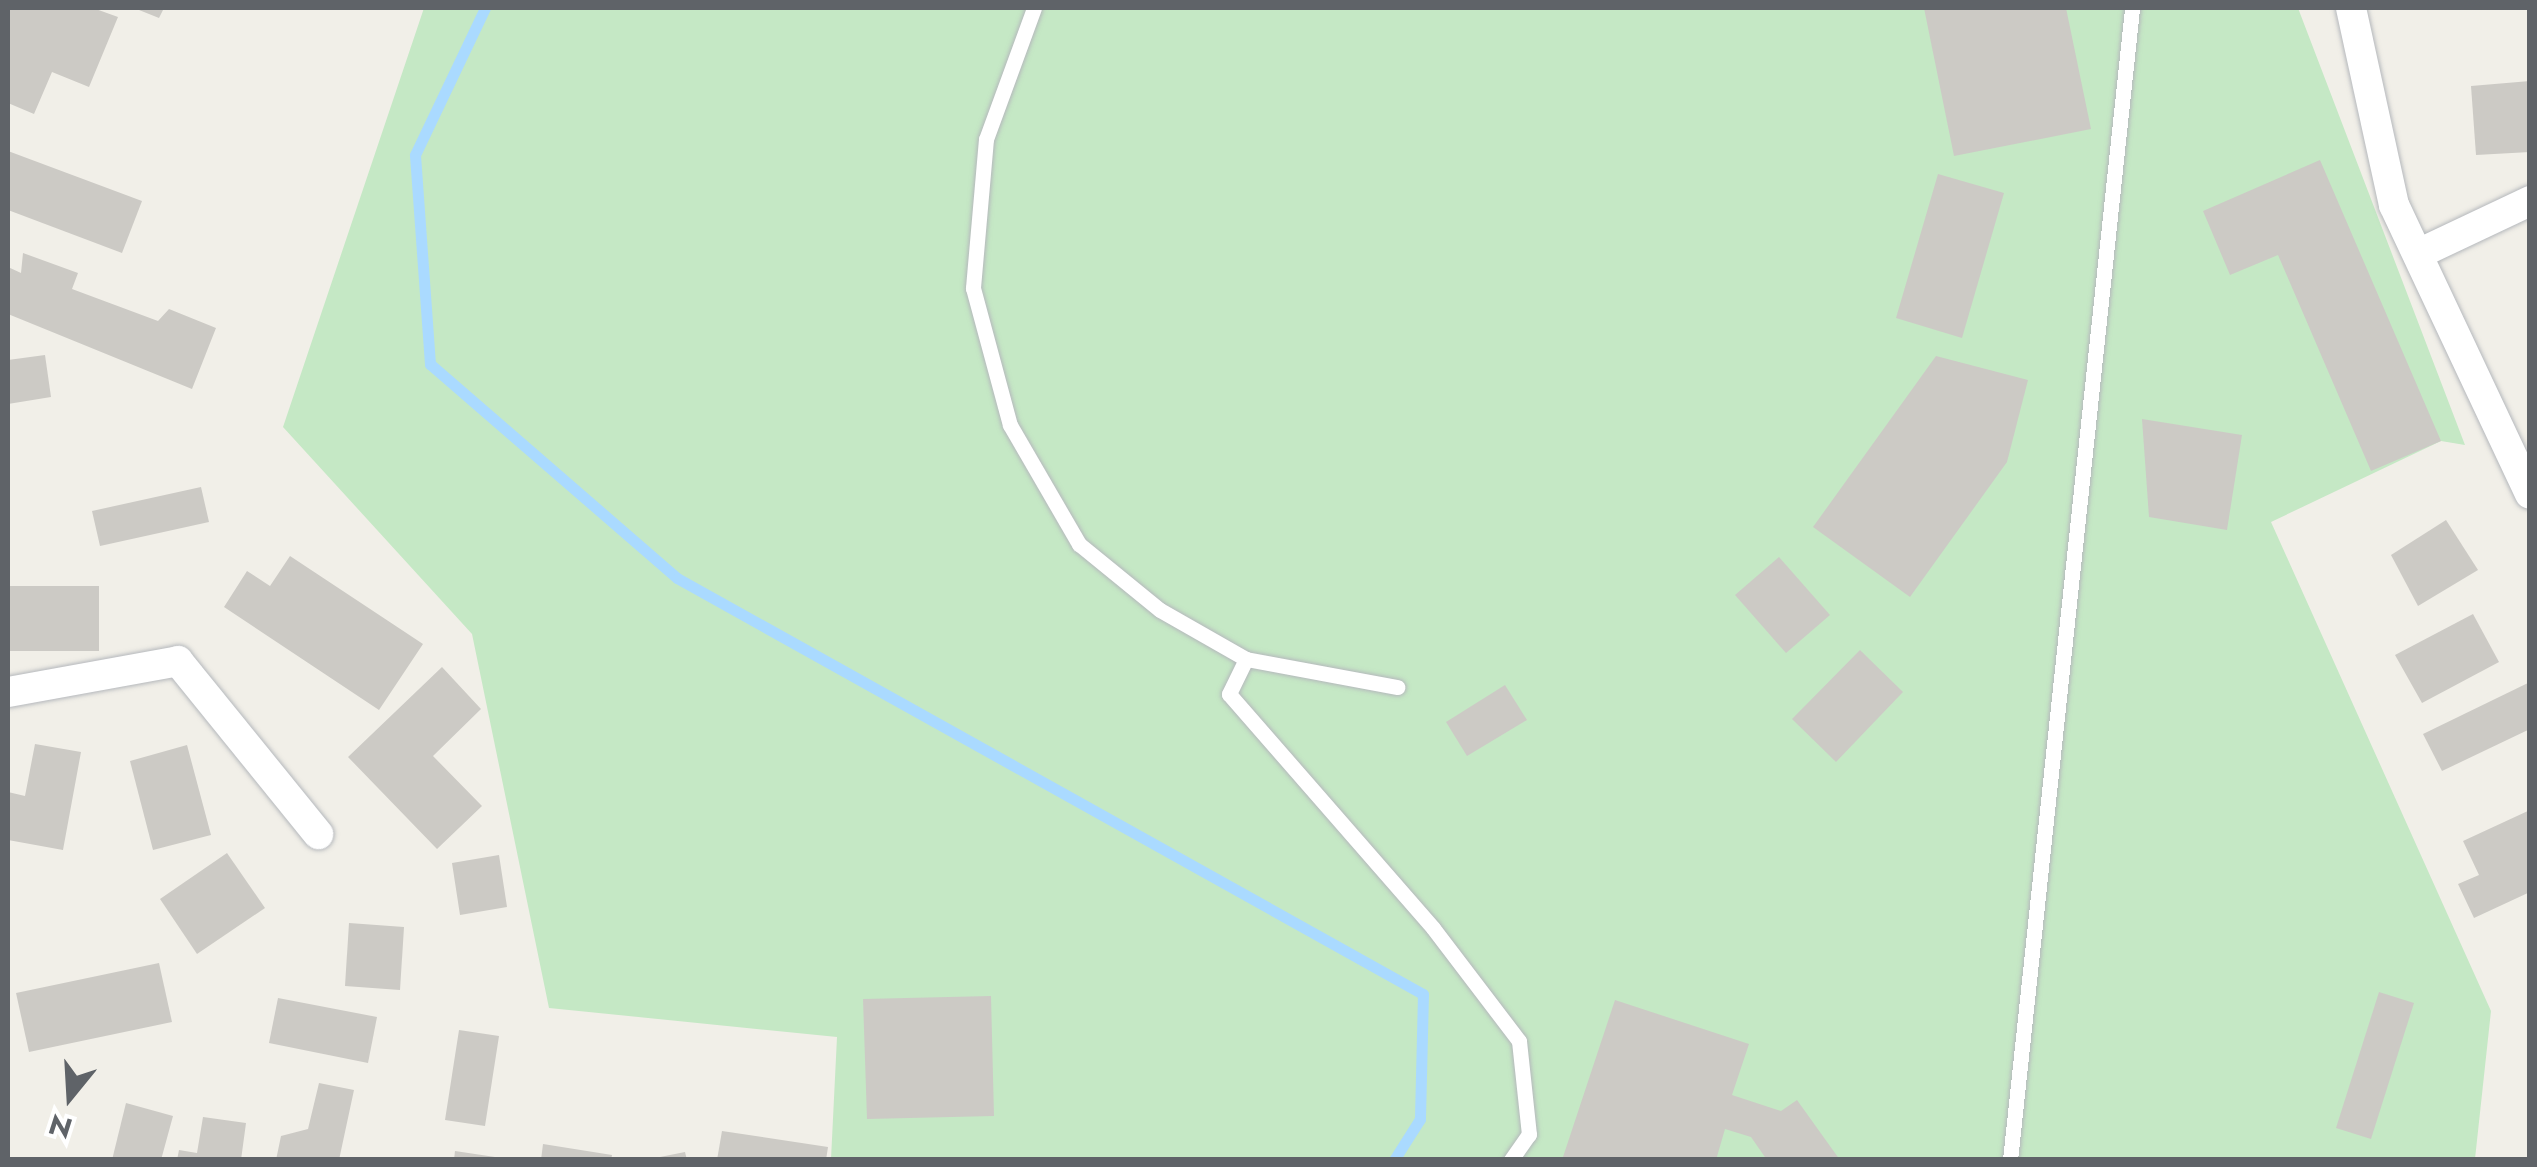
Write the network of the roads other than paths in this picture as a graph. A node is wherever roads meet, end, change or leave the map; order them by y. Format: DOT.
graph roads {
  1 [pos="1034,8"];
  2 [pos="2132,8"];
  3 [pos="2350,8"];
  4 [pos="2530,201"];
  5 [pos="2418,254"];
  6 [pos="2530,494"];
  7 [pos="1246,659"];
  8 [pos="1397,687"];
  9 [pos="8,692"];
  10 [pos="318,834"];
  11 [pos="1511,1160"];
  12 [pos="2010,1160"];
  1 -- 7 [label="lane"];
  2 -- 12 [label="lane"];
  3 -- 5 [label="street"];
  4 -- 5 [label="street"];
  5 -- 6 [label="street"];
  7 -- 8 [label="lane"];
  7 -- 11 [label="lane"];
  9 -- 10 [label="street"];
}
